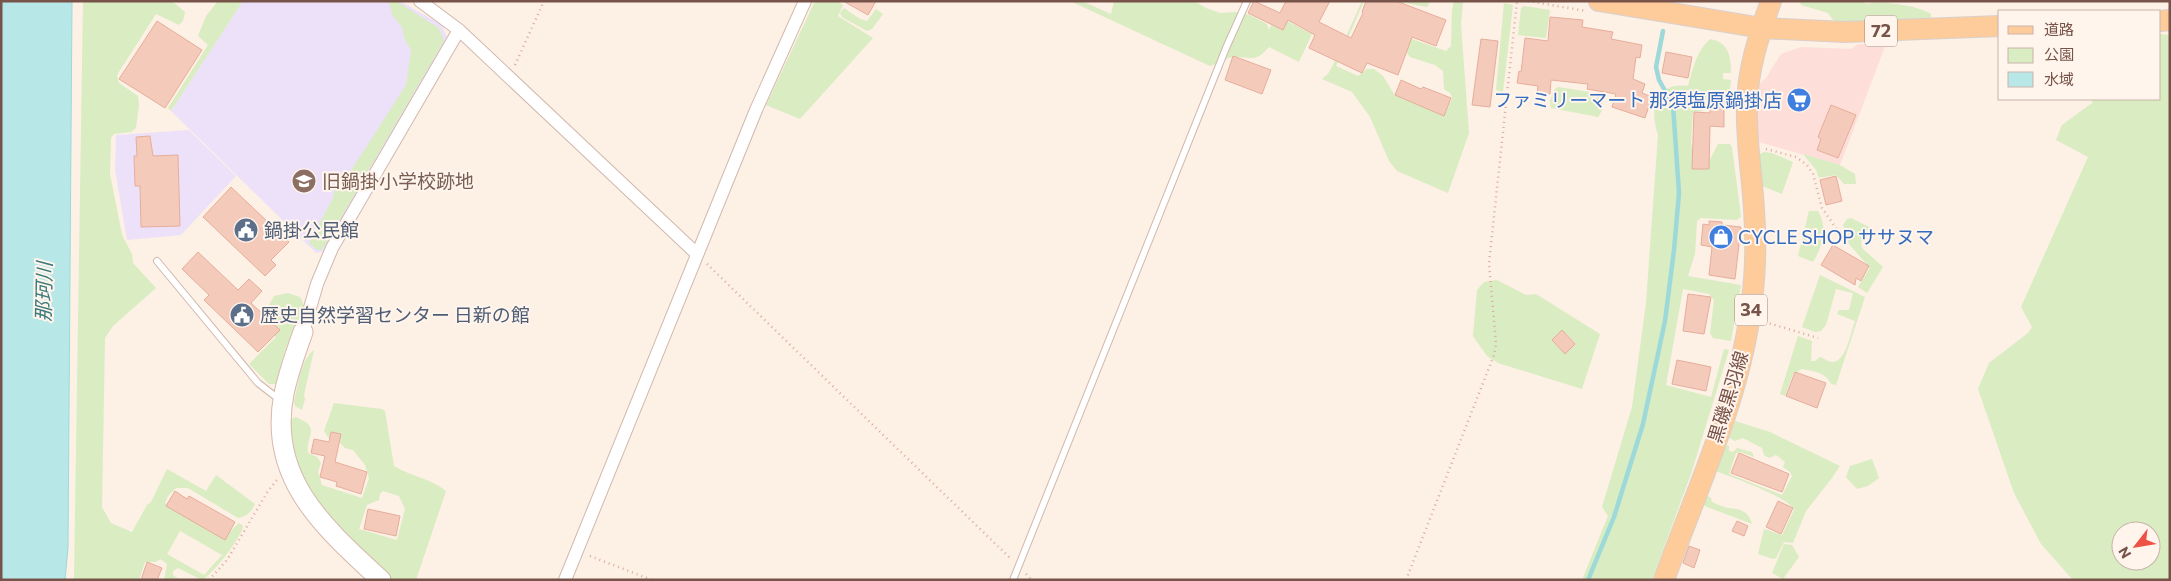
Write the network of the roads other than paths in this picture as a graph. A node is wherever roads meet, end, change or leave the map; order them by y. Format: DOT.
graph roads {
  1 [pos="420,1"];
  2 [pos="805,1"];
  3 [pos="1247,1"];
  4 [pos="1599,1"];
  5 [pos="1771,1"];
  6 [pos="1660,6"];
  7 [pos="1998,26"];
  8 [pos="1762,28"];
  9 [pos="459,30"];
  10 [pos="697,254"];
  11 [pos="157,261"];
  12 [pos="302,332"];
  13 [pos="283,402"];
  14 [pos="381,580"];
  15 [pos="565,580"];
  16 [pos="1013,580"];
  17 [pos="1664,580"];
  1 -- 9 [label="street"];
  2 -- 10 [label="street"];
  3 -- 16 [label="lane"];
  4 -- 6 [label="main road"];
  5 -- 8 [label="main road, 黒磯黒羽線 / 34"];
  6 -- 8 [label="main road"];
  7 -- 8 [label="main road, 72"];
  8 -- 17 [label="main road, 黒磯黒羽線 / 34"];
  9 -- 10 [label="street"];
  9 -- 12 [label="street"];
  10 -- 15 [label="street"];
  11 -- 13 [label="lane"];
  12 -- 13 [label="street"];
  13 -- 14 [label="street"];
}
